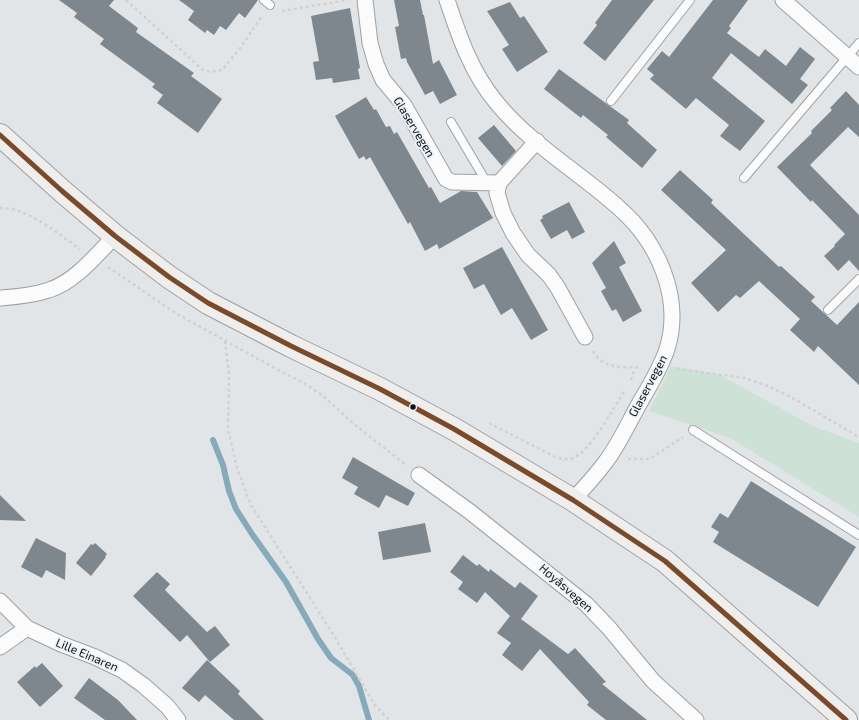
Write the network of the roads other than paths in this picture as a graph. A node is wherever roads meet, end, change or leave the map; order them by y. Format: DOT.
graph roads {
  1 [pos="365,0"];
  2 [pos="447,0"];
  3 [pos="690,0"];
  4 [pos="783,0"];
  5 [pos="859,43"];
  6 [pos="848,57"];
  7 [pos="859,67"];
  8 [pos="611,101"];
  9 [pos="451,122"];
  10 [pos="0,135"];
  11 [pos="537,141"];
  12 [pos="744,178"];
  13 [pos="493,183"];
  14 [pos="115,236"];
  15 [pos="859,279"];
  16 [pos="0,298"];
  17 [pos="828,310"];
  18 [pos="585,337"];
  19 [pos="693,430"];
  20 [pos="419,475"];
  21 [pos="573,500"];
  22 [pos="859,535"];
  23 [pos="0,601"];
  24 [pos="27,628"];
  25 [pos="0,647"];
  26 [pos="178,720"];
  27 [pos="696,720"];
  28 [pos="846,720"];
  1 -- 13 [label="street, Glaservegen"];
  2 -- 11 [label="street, Glaservegen"];
  3 -- 8 [label="lane"];
  4 -- 6 [label="street"];
  5 -- 6 [label="lane"];
  6 -- 7 [label="street"];
  6 -- 12 [label="lane"];
  9 -- 13 [label="lane"];
  10 -- 14 [label="street"];
  11 -- 13 [label="street"];
  11 -- 21 [label="street, Glaservegen"];
  13 -- 18 [label="street"];
  14 -- 16 [label="street"];
  14 -- 21 [label="street"];
  15 -- 17 [label="lane"];
  19 -- 22 [label="lane"];
  20 -- 27 [label="street, Høyåsvegen"];
  21 -- 28 [label="street"];
  23 -- 24 [label="street, Lille Einaren"];
  24 -- 25 [label="street"];
  24 -- 26 [label="street, Lille Einaren"];
}
